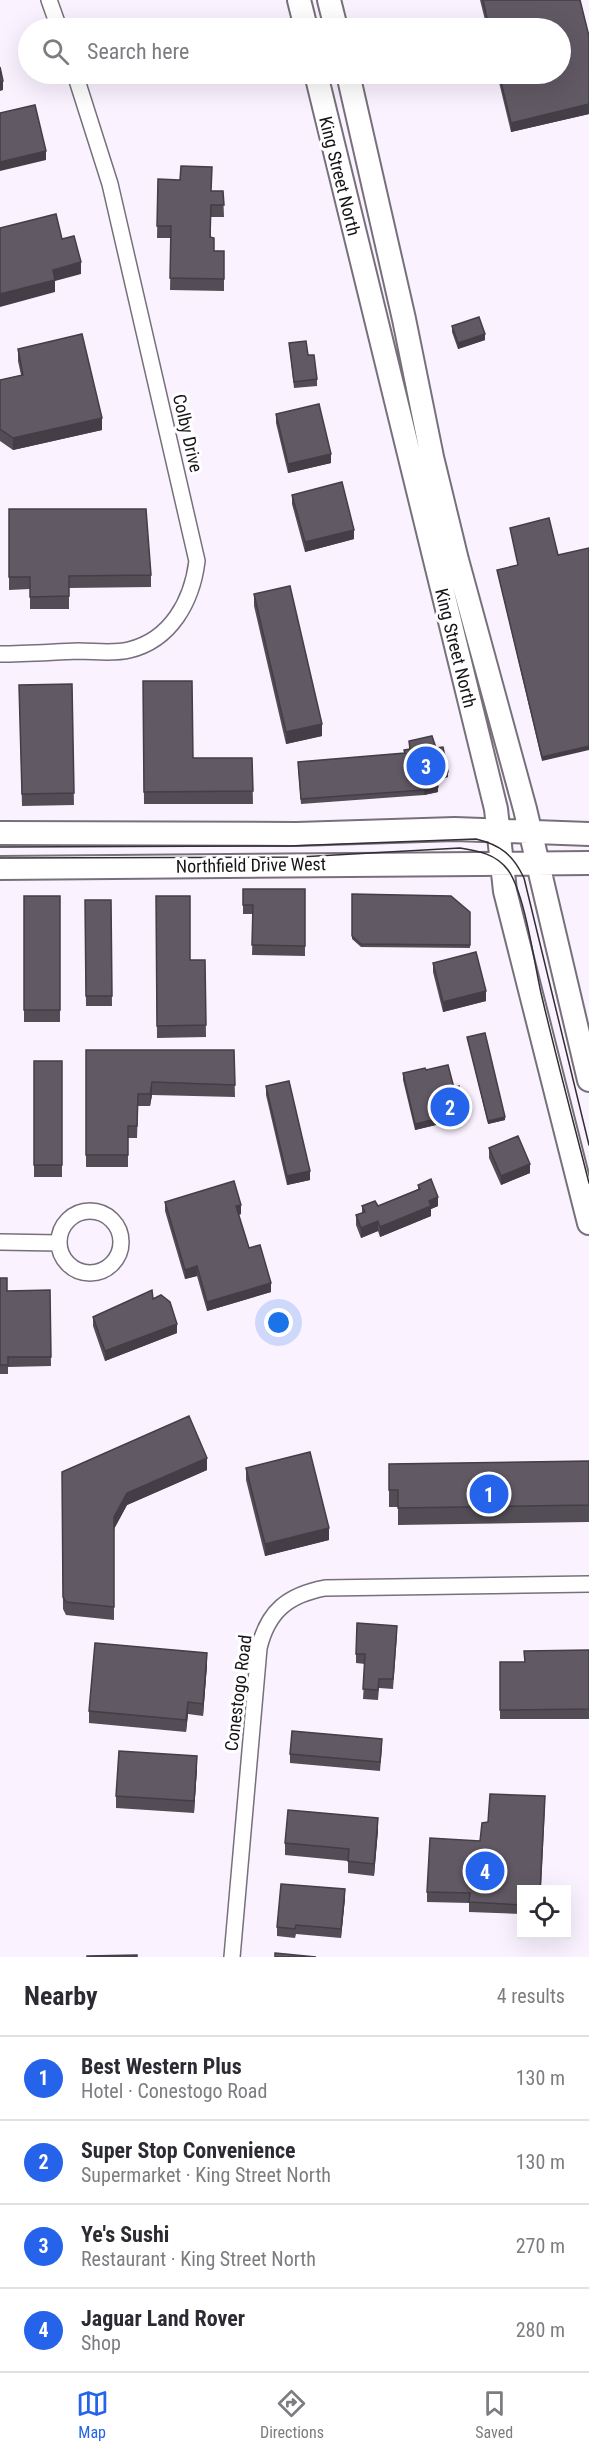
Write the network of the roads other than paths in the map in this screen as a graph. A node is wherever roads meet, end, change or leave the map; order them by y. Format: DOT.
graph roads {
  1 [pos="49,0"];
  2 [pos="299,0"];
  3 [pos="329,0"];
  4 [pos="55,18"];
  5 [pos="304,18"];
  6 [pos="334,18"];
  7 [pos="78,84"];
  8 [pos="318,84"];
  9 [pos="350,84"];
  10 [pos="0,654"];
  11 [pos="498,829"];
  12 [pos="0,833"];
  13 [pos="529,833"];
  14 [pos="589,834"];
  15 [pos="502,863"];
  16 [pos="536,863"];
  17 [pos="589,863"];
  18 [pos="0,868"];
  19 [pos="589,1080"];
  20 [pos="589,1223"];
  21 [pos="0,1242"];
  22 [pos="59,1243"];
  23 [pos="589,1584"];
  24 [pos="232,1957"];
  1 -- 4 [label="street"];
  2 -- 5 [label="main road"];
  3 -- 6 [label="main road"];
  7 -- 10 [label="street, Colby Drive"];
  8 -- 11 [label="main road, King Street North"];
  9 -- 13 [label="main road, King Street North"];
  11 -- 12 [label="main road, Northfield Drive West"];
  11 -- 13 [label="main road, Northfield Drive West"];
  11 -- 15 [label="main road, King Street North"];
  13 -- 14 [label="main road, Northfield Drive West"];
  13 -- 16 [label="main road, King Street North"];
  15 -- 16 [label="main road, Northfield Drive West"];
  15 -- 18 [label="main road, Northfield Drive West"];
  15 -- 20 [label="main road, King Street North"];
  16 -- 17 [label="main road, Northfield Drive West"];
  16 -- 19 [label="main road, King Street North"];
  21 -- 22 [label="street"];
  22 -- 22 [label="street"];
  23 -- 24 [label="street, Conestogo Road"];
}
